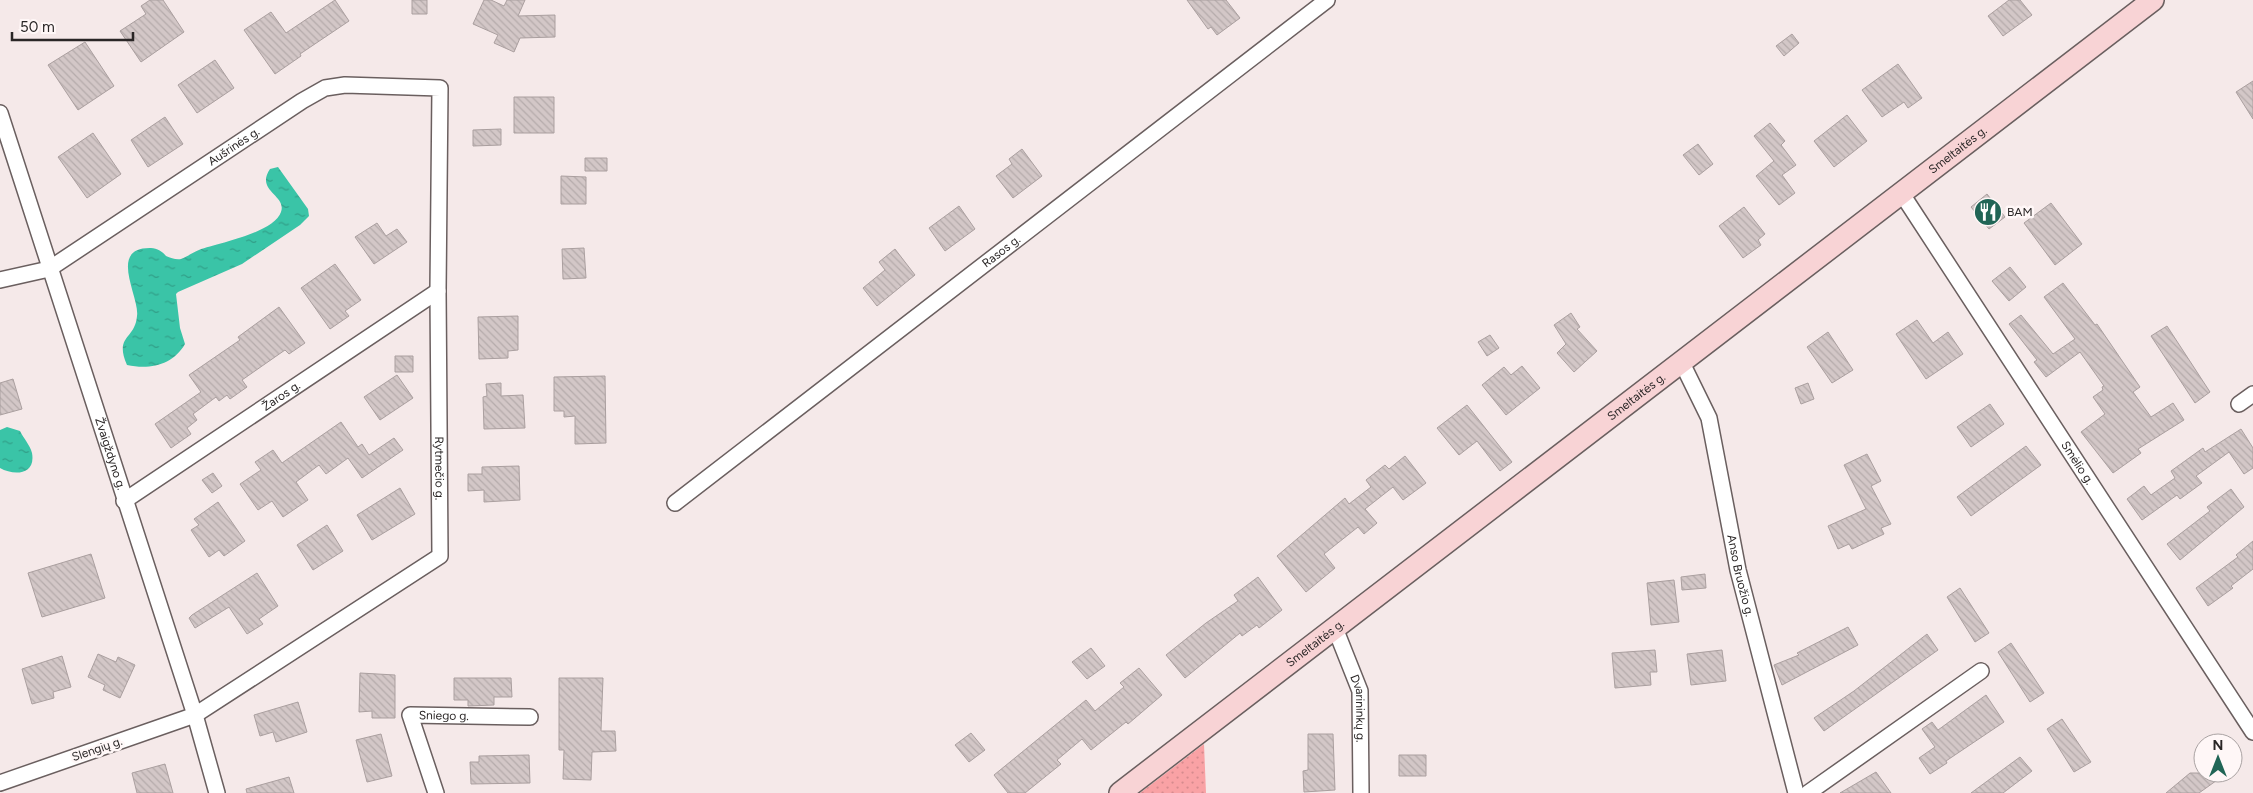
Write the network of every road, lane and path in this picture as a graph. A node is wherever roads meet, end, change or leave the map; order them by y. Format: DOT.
graph roads {
  1 [pos="1327,0"];
  2 [pos="2153,0"];
  3 [pos="440,88"];
  4 [pos="0,113"];
  5 [pos="1902,194"];
  6 [pos="49,270"];
  7 [pos="0,280"];
  8 [pos="438,292"];
  9 [pos="1682,363"];
  10 [pos="2253,394"];
  11 [pos="2239,404"];
  12 [pos="124,501"];
  13 [pos="675,503"];
  14 [pos="1335,628"];
  15 [pos="1981,670"];
  16 [pos="195,715"];
  17 [pos="530,717"];
  18 [pos="2253,732"];
  19 [pos="0,783"];
  20 [pos="217,793"];
  21 [pos="436,793"];
  22 [pos="1120,793"];
  23 [pos="1361,793"];
  24 [pos="1796,793"];
  25 [pos="1808,793"];
  1 -- 13 [label="street, Rasos g."];
  2 -- 5 [label="main road, Smeltaitės g."];
  3 -- 6 [label="street, Aušrinės g."];
  3 -- 8 [label="street, Rytmečio g."];
  4 -- 6 [label="street, Žvaigždyno g."];
  5 -- 9 [label="main road, Smeltaitės g."];
  5 -- 18 [label="street, Smėlio g."];
  6 -- 7 [label="street"];
  6 -- 12 [label="street, Žvaigždyno g."];
  8 -- 12 [label="street, Žaros g."];
  8 -- 16 [label="street, Rytmečio g."];
  9 -- 14 [label="main road, Smeltaitės g."];
  9 -- 24 [label="street, Anso Bruožio g."];
  10 -- 11 [label="street"];
  12 -- 16 [label="street, Žvaigždyno g."];
  14 -- 22 [label="main road, Smeltaitės g."];
  14 -- 23 [label="street, Dvarininkų g."];
  15 -- 25 [label="street"];
  16 -- 19 [label="street, Slengių g."];
  16 -- 20 [label="street, Žvaigždyno g."];
  17 -- 21 [label="street, Sniego g."];
}
